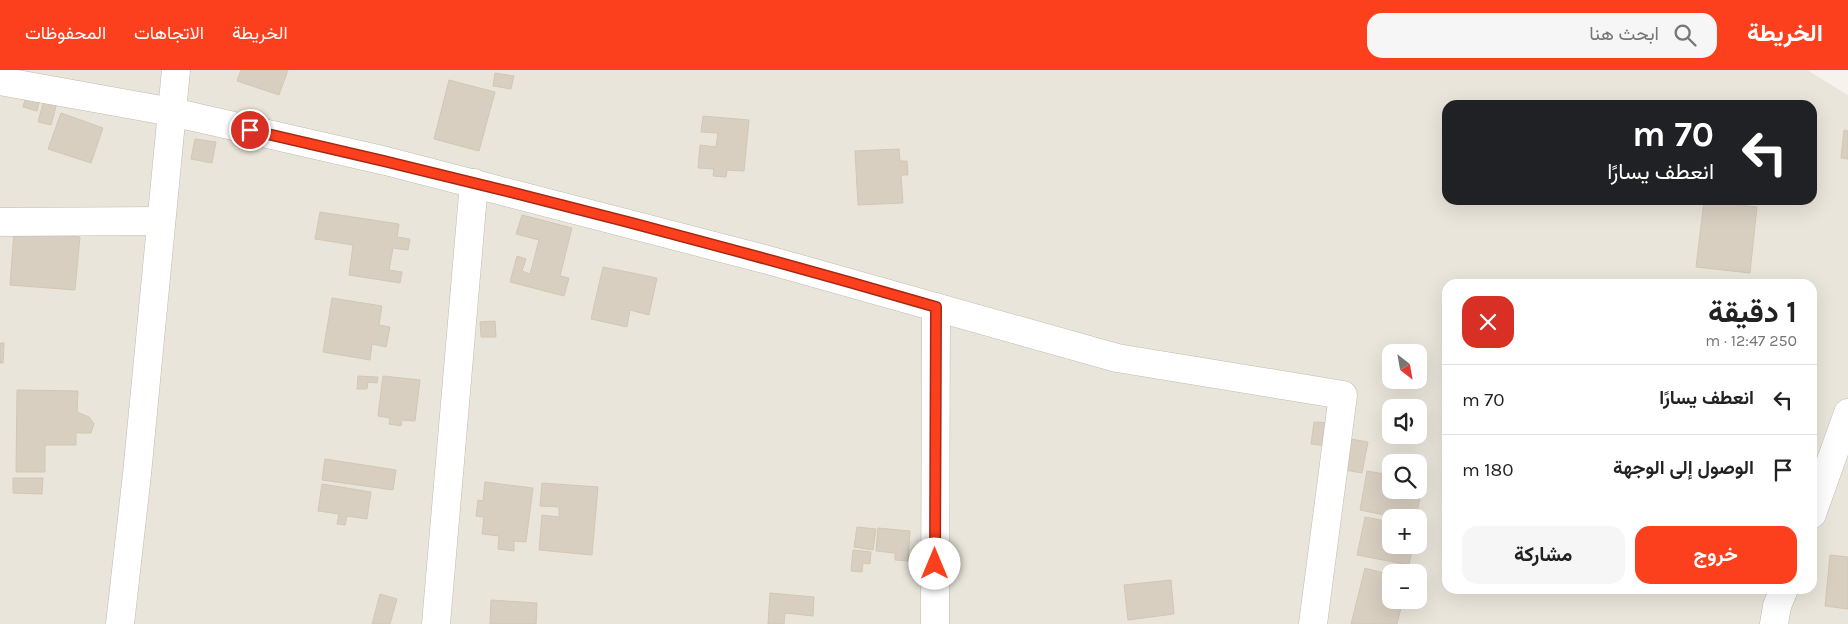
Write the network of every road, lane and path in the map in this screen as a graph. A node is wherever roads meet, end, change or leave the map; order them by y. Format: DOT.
graph roads {
  1 [pos="176,70"];
  2 [pos="0,81"];
  3 [pos="172,112"];
  4 [pos="474,183"];
  5 [pos="161,221"];
  6 [pos="0,222"];
  7 [pos="936,307"];
  8 [pos="1848,413"];
  9 [pos="1817,500"];
  10 [pos="1782,594"];
  11 [pos="120,624"];
  12 [pos="436,624"];
  13 [pos="935,624"];
  14 [pos="1313,624"];
  15 [pos="1774,624"];
  1 -- 3 [label="street"];
  2 -- 3 [label="street"];
  3 -- 4 [label="street"];
  3 -- 5 [label="street"];
  4 -- 7 [label="street"];
  4 -- 12 [label="street"];
  5 -- 6 [label="street"];
  5 -- 11 [label="street"];
  7 -- 13 [label="street"];
  7 -- 14 [label="street"];
  8 -- 9 [label="street"];
  10 -- 15 [label="street"];
}
